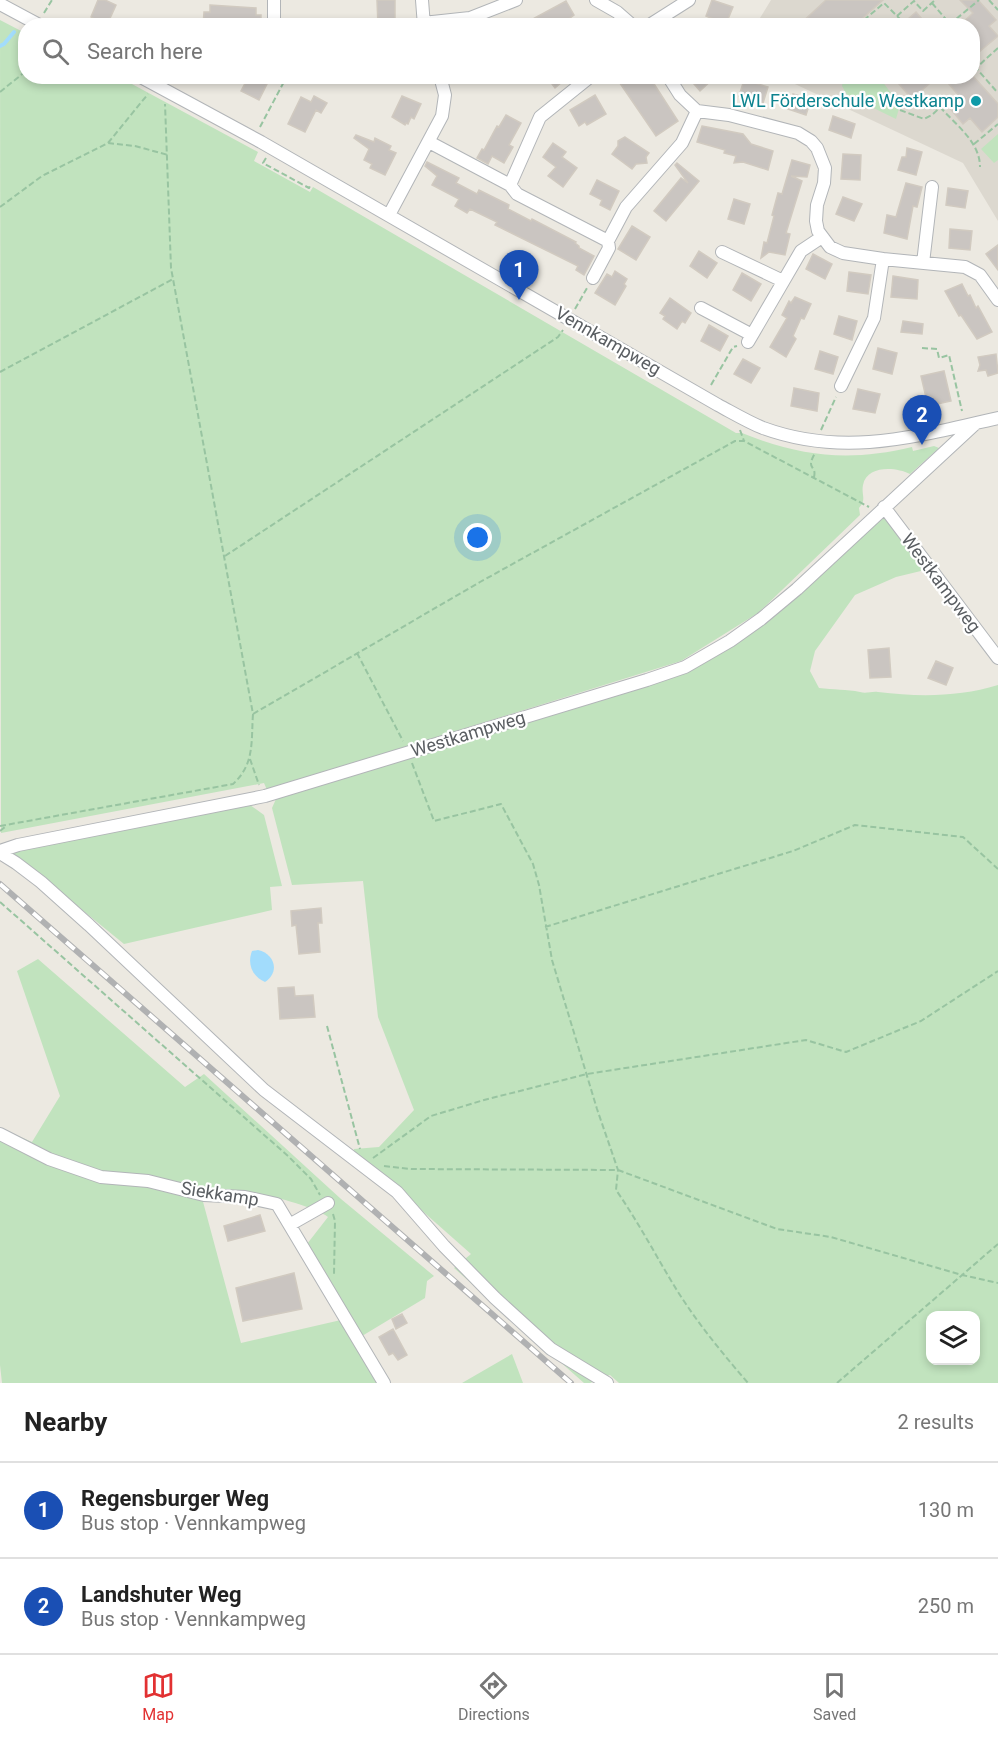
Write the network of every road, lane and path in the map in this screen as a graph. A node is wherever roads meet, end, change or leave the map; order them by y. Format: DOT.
graph roads {
  1 [pos="52,0"];
  2 [pos="274,0"];
  3 [pos="422,0"];
  4 [pos="516,0"];
  5 [pos="596,0"];
  6 [pos="689,0"];
  7 [pos="935,0"];
  8 [pos="979,0"];
  9 [pos="989,0"];
  10 [pos="932,3"];
  11 [pos="0,4"];
  12 [pos="998,10"];
  13 [pos="897,16"];
  14 [pos="39,18"];
  15 [pos="43,18"];
  16 [pos="274,18"];
  17 [pos="423,18"];
  18 [pos="470,18"];
  19 [pos="624,18"];
  20 [pos="661,18"];
  21 [pos="866,18"];
  22 [pos="945,18"];
  23 [pos="957,18"];
  24 [pos="998,48"];
  25 [pos="980,64"];
  26 [pos="980,73"];
  27 [pos="18,77"];
  28 [pos="154,84"];
  29 [pos="283,84"];
  30 [pos="442,84"];
  31 [pos="581,84"];
  32 [pos="673,84"];
  33 [pos="160,87"];
  34 [pos="0,92"];
  35 [pos="998,93"];
  36 [pos="952,96"];
  37 [pos="940,107"];
  38 [pos="900,110"];
  39 [pos="697,111"];
  40 [pos="998,124"];
  41 [pos="260,127"];
  42 [pos="108,142"];
  43 [pos="429,142"];
  44 [pos="974,144"];
  45 [pos="272,148"];
  46 [pos="168,155"];
  47 [pos="980,167"];
  48 [pos="317,174"];
  49 [pos="510,185"];
  50 [pos="932,187"];
  51 [pos="0,207"];
  52 [pos="389,216"];
  53 [pos="822,237"];
  54 [pos="608,241"];
  55 [pos="722,252"];
  56 [pos="883,259"];
  57 [pos="923,263"];
  58 [pos="593,278"];
  59 [pos="173,279"];
  60 [pos="783,281"];
  61 [pos="998,300"];
  62 [pos="701,308"];
  63 [pos="573,313"];
  64 [pos="750,338"];
  65 [pos="922,348"];
  66 [pos="0,372"];
  67 [pos="711,385"];
  68 [pos="841,386"];
  69 [pos="962,411"];
  70 [pos="998,418"];
  71 [pos="976,423"];
  72 [pos="820,435"];
  73 [pos="813,478"];
  74 [pos="881,510"];
  75 [pos="225,556"];
  76 [pos="357,653"];
  77 [pos="998,658"];
  78 [pos="253,714"];
  79 [pos="408,753"];
  80 [pos="250,759"];
  81 [pos="265,796"];
  82 [pos="0,826"];
  83 [pos="6,826"];
  84 [pos="0,831"];
  85 [pos="0,852"];
  86 [pos="998,869"];
  87 [pos="0,902"];
  88 [pos="545,927"];
  89 [pos="998,971"];
  90 [pos="327,1026"];
  91 [pos="587,1074"];
  92 [pos="0,1134"];
  93 [pos="363,1164"];
  94 [pos="618,1170"];
  95 [pos="328,1203"];
  96 [pos="291,1224"];
  97 [pos="998,1244"];
  98 [pos="962,1275"];
  99 [pos="998,1283"];
  100 [pos="327,1288"];
  101 [pos="384,1383"];
  102 [pos="608,1383"];
  103 [pos="748,1383"];
  104 [pos="837,1383"];
  1 -- 15 [label="path"];
  2 -- 16 [label="street"];
  3 -- 17 [label="street"];
  4 -- 18 [label="street"];
  5 -- 19 [label="street"];
  6 -- 20 [label="street"];
  7 -- 10 [label="path"];
  8 -- 23 [label="path"];
  9 -- 12 [label="path"];
  10 -- 13 [label="path"];
  10 -- 22 [label="path"];
  11 -- 14 [label="street"];
  13 -- 21 [label="path"];
  24 -- 25 [label="path"];
  26 -- 35 [label="path"];
  27 -- 34 [label="path"];
  28 -- 33 [label="street, Vennkampweg"];
  29 -- 41 [label="path"];
  30 -- 43 [label="street"];
  31 -- 49 [label="street"];
  32 -- 39 [label="street"];
  33 -- 42 [label="path"];
  33 -- 45 [label="street, Vennkampweg"];
  33 -- 46 [label="path"];
  36 -- 37 [label="path"];
  37 -- 38 [label="path"];
  37 -- 44 [label="path"];
  39 -- 53 [label="street"];
  39 -- 54 [label="street"];
  40 -- 44 [label="path"];
  42 -- 46 [label="path"];
  42 -- 51 [label="path"];
  43 -- 49 [label="street"];
  43 -- 52 [label="street"];
  44 -- 47 [label="path"];
  45 -- 48 [label="street, Vennkampweg"];
  45 -- 48 [label="path"];
  46 -- 59 [label="path"];
  48 -- 52 [label="street, Vennkampweg"];
  49 -- 54 [label="street"];
  50 -- 57 [label="street"];
  52 -- 63 [label="street, Vennkampweg"];
  53 -- 56 [label="street"];
  53 -- 60 [label="street"];
  54 -- 58 [label="street"];
  55 -- 60 [label="street"];
  56 -- 57 [label="street"];
  56 -- 68 [label="street"];
  57 -- 61 [label="street"];
  58 -- 63 [label="path"];
  59 -- 66 [label="path"];
  59 -- 75 [label="path"];
  60 -- 64 [label="street"];
  62 -- 64 [label="street"];
  63 -- 72 [label="street, Vennkampweg"];
  63 -- 75 [label="path"];
  64 -- 67 [label="path"];
  65 -- 69 [label="path"];
  68 -- 72 [label="path"];
  70 -- 71 [label="street, Westkampweg"];
  71 -- 72 [label="street, Vennkampweg"];
  71 -- 74 [label="street, Westkampweg"];
  72 -- 73 [label="path"];
  73 -- 74 [label="path"];
  73 -- 76 [label="path"];
  74 -- 77 [label="street, Westkampweg"];
  74 -- 79 [label="street, Westkampweg"];
  75 -- 78 [label="path"];
  76 -- 78 [label="path"];
  76 -- 79 [label="path"];
  78 -- 80 [label="path"];
  79 -- 81 [label="street, Westkampweg"];
  79 -- 88 [label="path"];
  80 -- 81 [label="path"];
  80 -- 83 [label="path"];
  81 -- 85 [label="street, Westkampweg"];
  82 -- 83 [label="path"];
  83 -- 84 [label="path"];
  85 -- 93 [label="street"];
  86 -- 88 [label="path"];
  87 -- 95 [label="path"];
  88 -- 91 [label="path"];
  89 -- 91 [label="path"];
  90 -- 93 [label="path"];
  91 -- 93 [label="path"];
  91 -- 94 [label="path"];
  92 -- 96 [label="street, Siekkamp"];
  93 -- 94 [label="path"];
  93 -- 102 [label="street"];
  94 -- 98 [label="path"];
  94 -- 103 [label="path"];
  95 -- 96 [label="street"];
  95 -- 100 [label="path"];
  96 -- 100 [label="street, Siekkamp"];
  97 -- 98 [label="path"];
  98 -- 99 [label="path"];
  98 -- 104 [label="path"];
  100 -- 101 [label="street, Siekkamp"];
}
